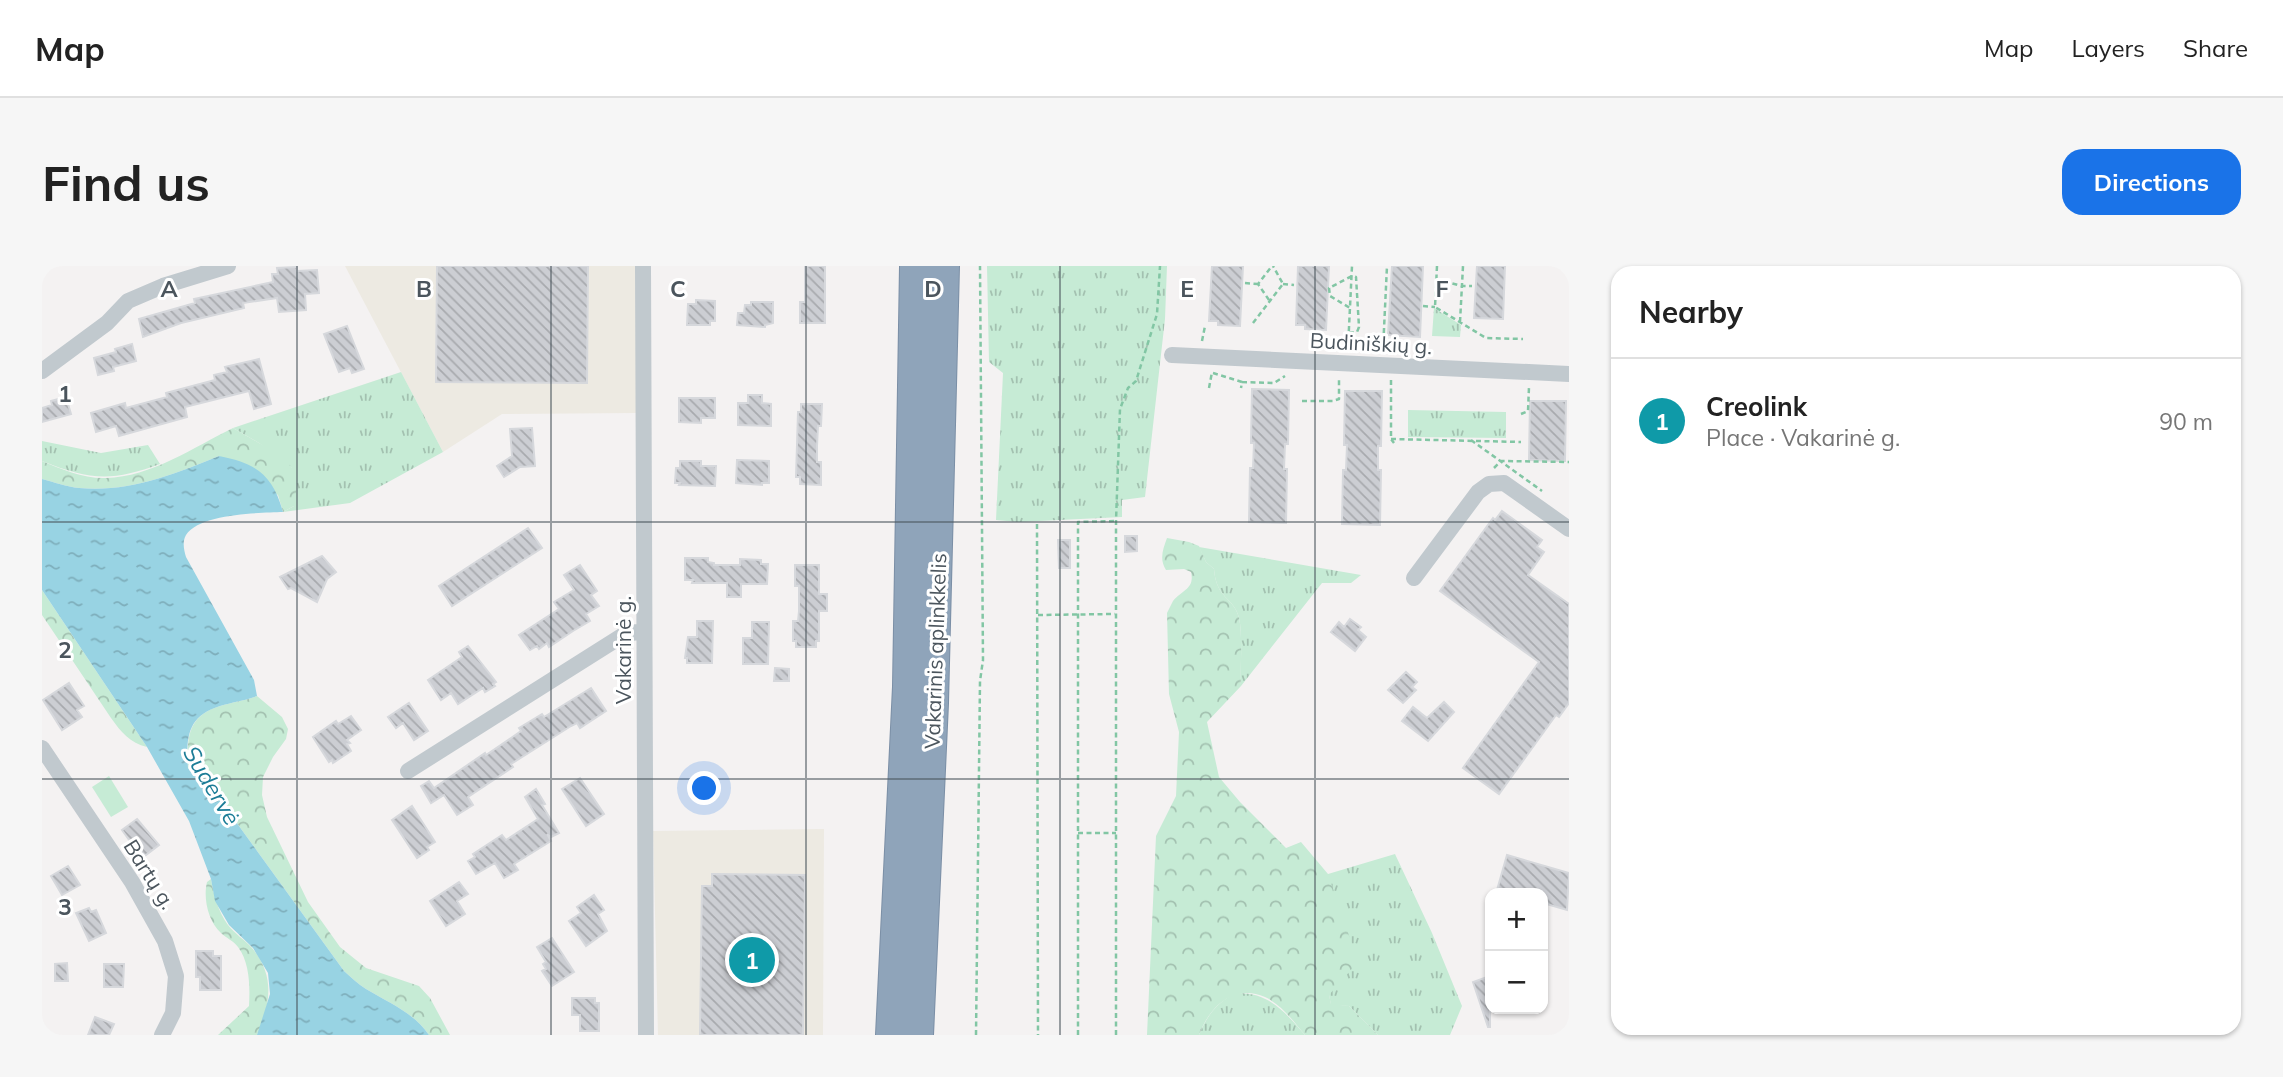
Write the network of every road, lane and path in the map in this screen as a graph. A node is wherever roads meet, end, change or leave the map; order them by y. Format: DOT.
graph roads {
  1 [pos="228,266"];
  2 [pos="643,266"];
  3 [pos="915,266"];
  4 [pos="944,266"];
  5 [pos="980,266"];
  6 [pos="1160,266"];
  7 [pos="1272,266"];
  8 [pos="1352,266"];
  9 [pos="1387,266"];
  10 [pos="1437,266"];
  11 [pos="1463,266"];
  12 [pos="1352,276"];
  13 [pos="1436,279"];
  14 [pos="1245,283"];
  15 [pos="1258,284"];
  16 [pos="1283,284"];
  17 [pos="1294,285"];
  18 [pos="1462,286"];
  19 [pos="1472,286"];
  20 [pos="1270,301"];
  21 [pos="1423,306"];
  22 [pos="1434,307"];
  23 [pos="1350,308"];
  24 [pos="1253,323"];
  25 [pos="1460,323"];
  26 [pos="1205,326"];
  27 [pos="1349,333"];
  28 [pos="1523,340"];
  29 [pos="1202,344"];
  30 [pos="1348,351"];
  31 [pos="1382,353"];
  32 [pos="1172,355"];
  33 [pos="1209,368"];
  34 [pos="42,371"];
  35 [pos="1212,372"];
  36 [pos="1290,372"];
  37 [pos="1569,374"];
  38 [pos="1339,377"];
  39 [pos="1391,380"];
  40 [pos="1242,382"];
  41 [pos="1529,387"];
  42 [pos="1209,388"];
  43 [pos="1241,388"];
  44 [pos="1302,401"];
  45 [pos="1521,414"];
  46 [pos="1391,439"];
  47 [pos="1521,442"];
  48 [pos="1395,443"];
  49 [pos="1569,462"];
  50 [pos="1491,484"];
  51 [pos="1116,520"];
  52 [pos="1037,524"];
  53 [pos="1569,529"];
  54 [pos="1414,578"];
  55 [pos="1116,614"];
  56 [pos="1038,615"];
  57 [pos="1078,615"];
  58 [pos="644,631"];
  59 [pos="42,748"];
  60 [pos="408,771"];
  61 [pos="1116,832"];
  62 [pos="1078,833"];
  63 [pos="162,1035"];
  64 [pos="646,1035"];
  65 [pos="891,1035"];
  66 [pos="918,1035"];
  67 [pos="976,1035"];
  68 [pos="1038,1035"];
  69 [pos="1078,1035"];
  70 [pos="1116,1035"];
  1 -- 34 [label="street"];
  2 -- 58 [label="street, Vakarinė g."];
  3 -- 65 [label="highway, Vakarinis aplinkkelis"];
  4 -- 66 [label="highway, Vakarinis aplinkkelis"];
  5 -- 67 [label="path"];
  6 -- 51 [label="path"];
  7 -- 15 [label="path"];
  7 -- 16 [label="path"];
  8 -- 12 [label="path"];
  9 -- 31 [label="path"];
  10 -- 13 [label="path"];
  11 -- 18 [label="path"];
  12 -- 23 [label="path"];
  12 -- 23 [label="path"];
  12 -- 27 [label="path"];
  13 -- 18 [label="path"];
  13 -- 22 [label="path"];
  14 -- 15 [label="path"];
  15 -- 20 [label="path"];
  16 -- 17 [label="path"];
  16 -- 20 [label="path"];
  18 -- 19 [label="path"];
  18 -- 25 [label="path"];
  20 -- 24 [label="path"];
  21 -- 22 [label="path"];
  22 -- 25 [label="path"];
  23 -- 27 [label="path"];
  25 -- 28 [label="path"];
  26 -- 29 [label="path"];
  27 -- 30 [label="path"];
  32 -- 37 [label="street, Budiniškių g."];
  33 -- 35 [label="path"];
  35 -- 40 [label="path"];
  35 -- 42 [label="path"];
  36 -- 40 [label="path"];
  38 -- 44 [label="path"];
  39 -- 46 [label="path"];
  40 -- 43 [label="path"];
  41 -- 45 [label="path"];
  46 -- 47 [label="path"];
  46 -- 48 [label="path"];
  49 -- 50 [label="path"];
  50 -- 53 [label="street"];
  50 -- 54 [label="street"];
  51 -- 55 [label="path"];
  51 -- 57 [label="path"];
  52 -- 56 [label="path"];
  55 -- 57 [label="path"];
  55 -- 61 [label="path"];
  56 -- 57 [label="path"];
  56 -- 68 [label="path"];
  57 -- 62 [label="path"];
  58 -- 60 [label="street"];
  58 -- 64 [label="street, Vakarinė g."];
  59 -- 63 [label="street, Bartų g."];
  61 -- 62 [label="path"];
  61 -- 70 [label="path"];
  62 -- 69 [label="path"];
}
